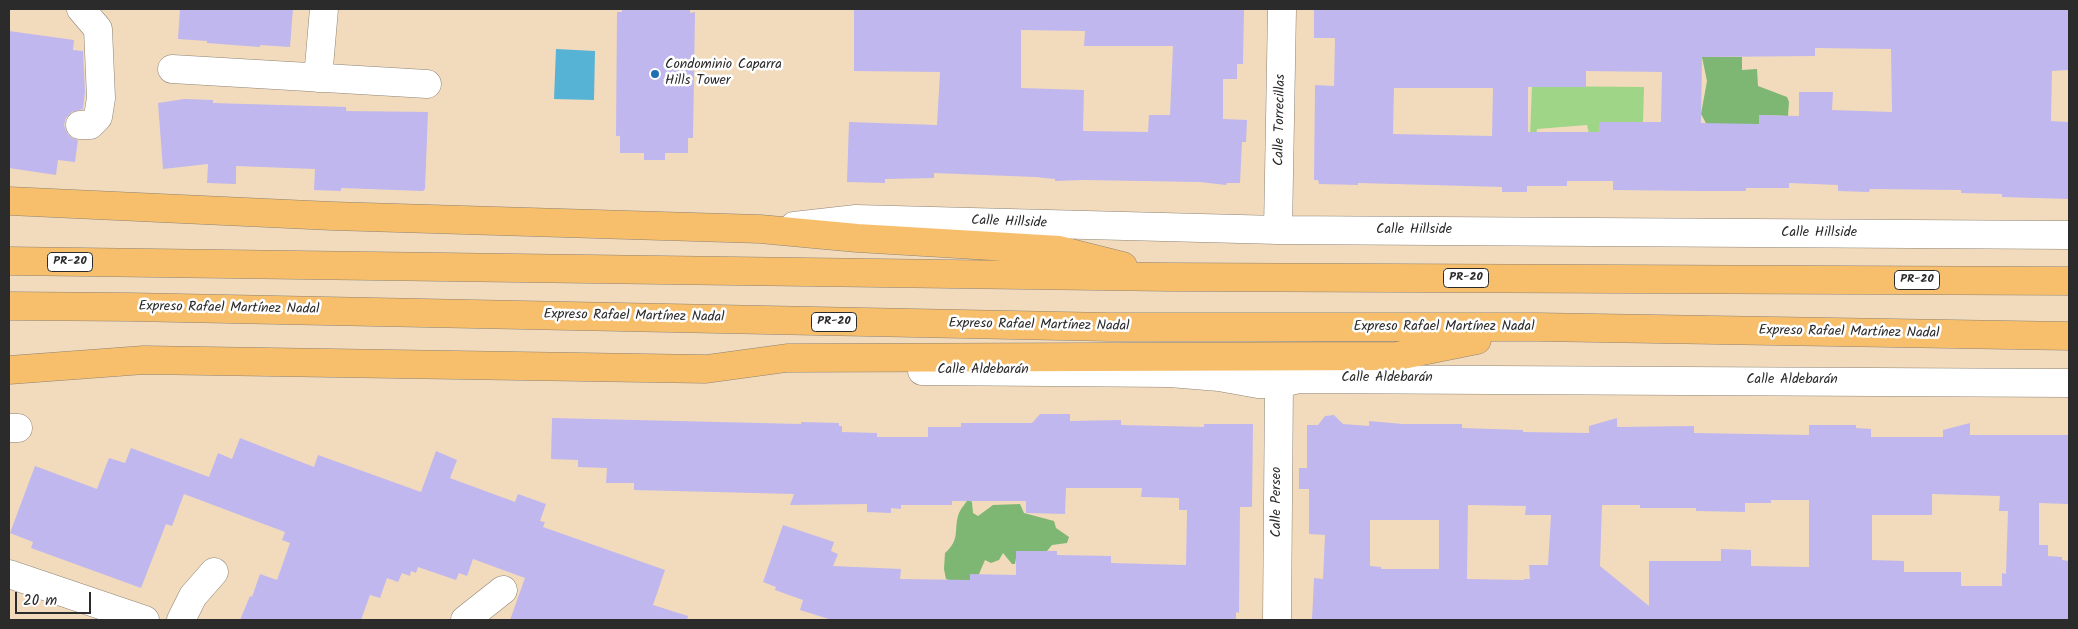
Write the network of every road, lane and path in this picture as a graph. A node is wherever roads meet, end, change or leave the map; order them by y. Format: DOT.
graph roads {
  1 [pos="81,9"];
  2 [pos="324,9"];
  3 [pos="1282,9"];
  4 [pos="172,69"];
  5 [pos="318,78"];
  6 [pos="427,84"];
  7 [pos="80,125"];
  8 [pos="10,201"];
  9 [pos="760,229"];
  10 [pos="1278,230"];
  11 [pos="2069,235"];
  12 [pos="9,261"];
  13 [pos="1168,277"];
  14 [pos="2069,281"];
  15 [pos="9,306"];
  16 [pos="1537,327"];
  17 [pos="2069,336"];
  18 [pos="706,369"];
  19 [pos="9,370"];
  20 [pos="2069,382"];
  21 [pos="1279,384"];
  22 [pos="214,572"];
  23 [pos="9,574"];
  24 [pos="503,590"];
  25 [pos="145,620"];
  26 [pos="181,620"];
  27 [pos="465,620"];
  28 [pos="1277,620"];
  1 -- 7 [label="street"];
  2 -- 5 [label="street"];
  3 -- 10 [label="street, Calle Torrecillas"];
  4 -- 5 [label="street"];
  5 -- 6 [label="street"];
  8 -- 9 [label="highway"];
  9 -- 10 [label="street, Calle Hillside"];
  9 -- 13 [label="highway"];
  10 -- 11 [label="street, Calle Hillside"];
  12 -- 13 [label="highway, PR-20"];
  13 -- 14 [label="highway, PR-20"];
  15 -- 16 [label="highway, Expreso Rafael Martínez Nadal / PR-20"];
  16 -- 17 [label="highway, Expreso Rafael Martínez Nadal / PR-20"];
  16 -- 18 [label="highway"];
  18 -- 19 [label="highway"];
  18 -- 21 [label="street, Calle Aldebarán"];
  20 -- 21 [label="street, Calle Aldebarán"];
  21 -- 28 [label="street, Calle Perseo"];
  22 -- 26 [label="street"];
  23 -- 25 [label="street"];
  24 -- 27 [label="street"];
}
